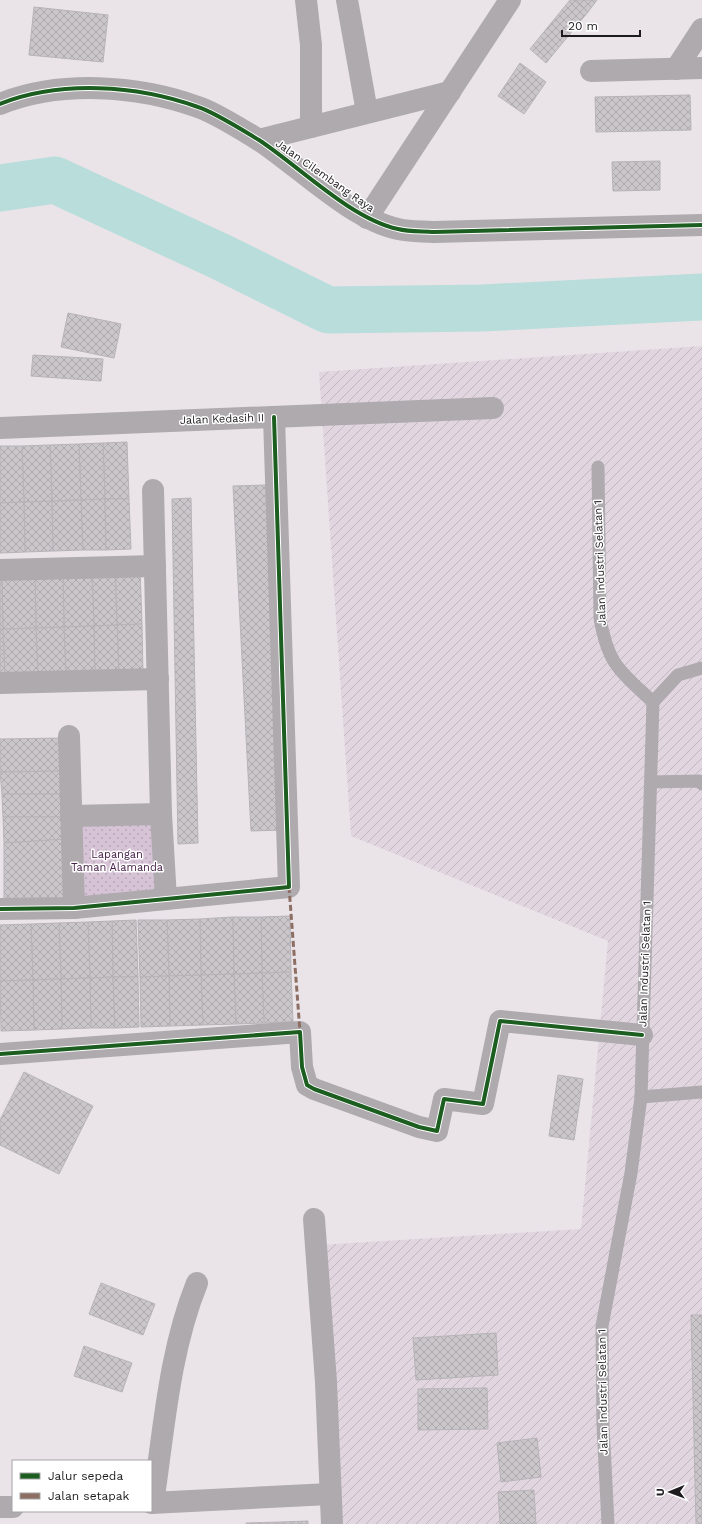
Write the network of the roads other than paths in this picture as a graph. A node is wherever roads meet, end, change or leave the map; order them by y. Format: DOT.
graph roads {
  1 [pos="306,0"];
  2 [pos="347,0"];
  3 [pos="510,0"];
  4 [pos="702,29"];
  5 [pos="702,68"];
  6 [pos="676,69"];
  7 [pos="591,71"];
  8 [pos="450,92"];
  9 [pos="0,104"];
  10 [pos="367,112"];
  11 [pos="311,127"];
  12 [pos="259,140"];
  13 [pos="367,218"];
  14 [pos="702,225"];
  15 [pos="493,408"];
  16 [pos="274,417"];
  17 [pos="0,428"];
  18 [pos="598,467"];
  19 [pos="153,490"];
  20 [pos="155,566"];
  21 [pos="0,570"];
  22 [pos="702,668"];
  23 [pos="158,680"];
  24 [pos="0,683"];
  25 [pos="653,702"];
  26 [pos="69,736"];
  27 [pos="651,782"];
  28 [pos="702,784"];
  29 [pos="161,814"];
  30 [pos="71,816"];
  31 [pos="166,899"];
  32 [pos="74,908"];
  33 [pos="0,909"];
  34 [pos="642,1035"];
  35 [pos="0,1054"];
  36 [pos="702,1092"];
  37 [pos="641,1097"];
  38 [pos="314,1219"];
  39 [pos="196,1282"];
  40 [pos="330,1494"];
  41 [pos="152,1503"];
  42 [pos="0,1507"];
  43 [pos="12,1507"];
  44 [pos="332,1524"];
  45 [pos="608,1524"];
  1 -- 11 [label="street"];
  2 -- 10 [label="street"];
  3 -- 8 [label="street"];
  4 -- 6 [label="street"];
  5 -- 6 [label="street"];
  6 -- 7 [label="street"];
  8 -- 10 [label="street"];
  8 -- 13 [label="street"];
  9 -- 12 [label="street, Jalan Cilembang Raya"];
  10 -- 11 [label="street"];
  11 -- 12 [label="street"];
  12 -- 13 [label="street, Jalan Cilembang Raya"];
  13 -- 14 [label="street, Jalan Cilembang Raya"];
  15 -- 16 [label="street, Jalan Kedasih II"];
  16 -- 17 [label="street, Jalan Kedasih II"];
  16 -- 31 [label="street"];
  18 -- 25 [label="lane, Jalan Industri Selatan 1"];
  19 -- 20 [label="street"];
  20 -- 21 [label="street"];
  20 -- 23 [label="street"];
  22 -- 25 [label="lane"];
  23 -- 24 [label="street"];
  23 -- 29 [label="street"];
  25 -- 27 [label="lane, Jalan Industri Selatan 1"];
  26 -- 30 [label="street"];
  27 -- 28 [label="lane"];
  27 -- 34 [label="lane, Jalan Industri Selatan 1"];
  29 -- 30 [label="street"];
  29 -- 31 [label="street"];
  30 -- 32 [label="street"];
  31 -- 32 [label="street"];
  32 -- 33 [label="street"];
  34 -- 35 [label="street"];
  34 -- 37 [label="lane, Jalan Industri Selatan 1"];
  36 -- 37 [label="lane"];
  37 -- 45 [label="lane, Jalan Industri Selatan 1"];
  38 -- 40 [label="street"];
  39 -- 41 [label="street"];
  40 -- 41 [label="street"];
  40 -- 44 [label="street"];
  42 -- 43 [label="street"];
}
